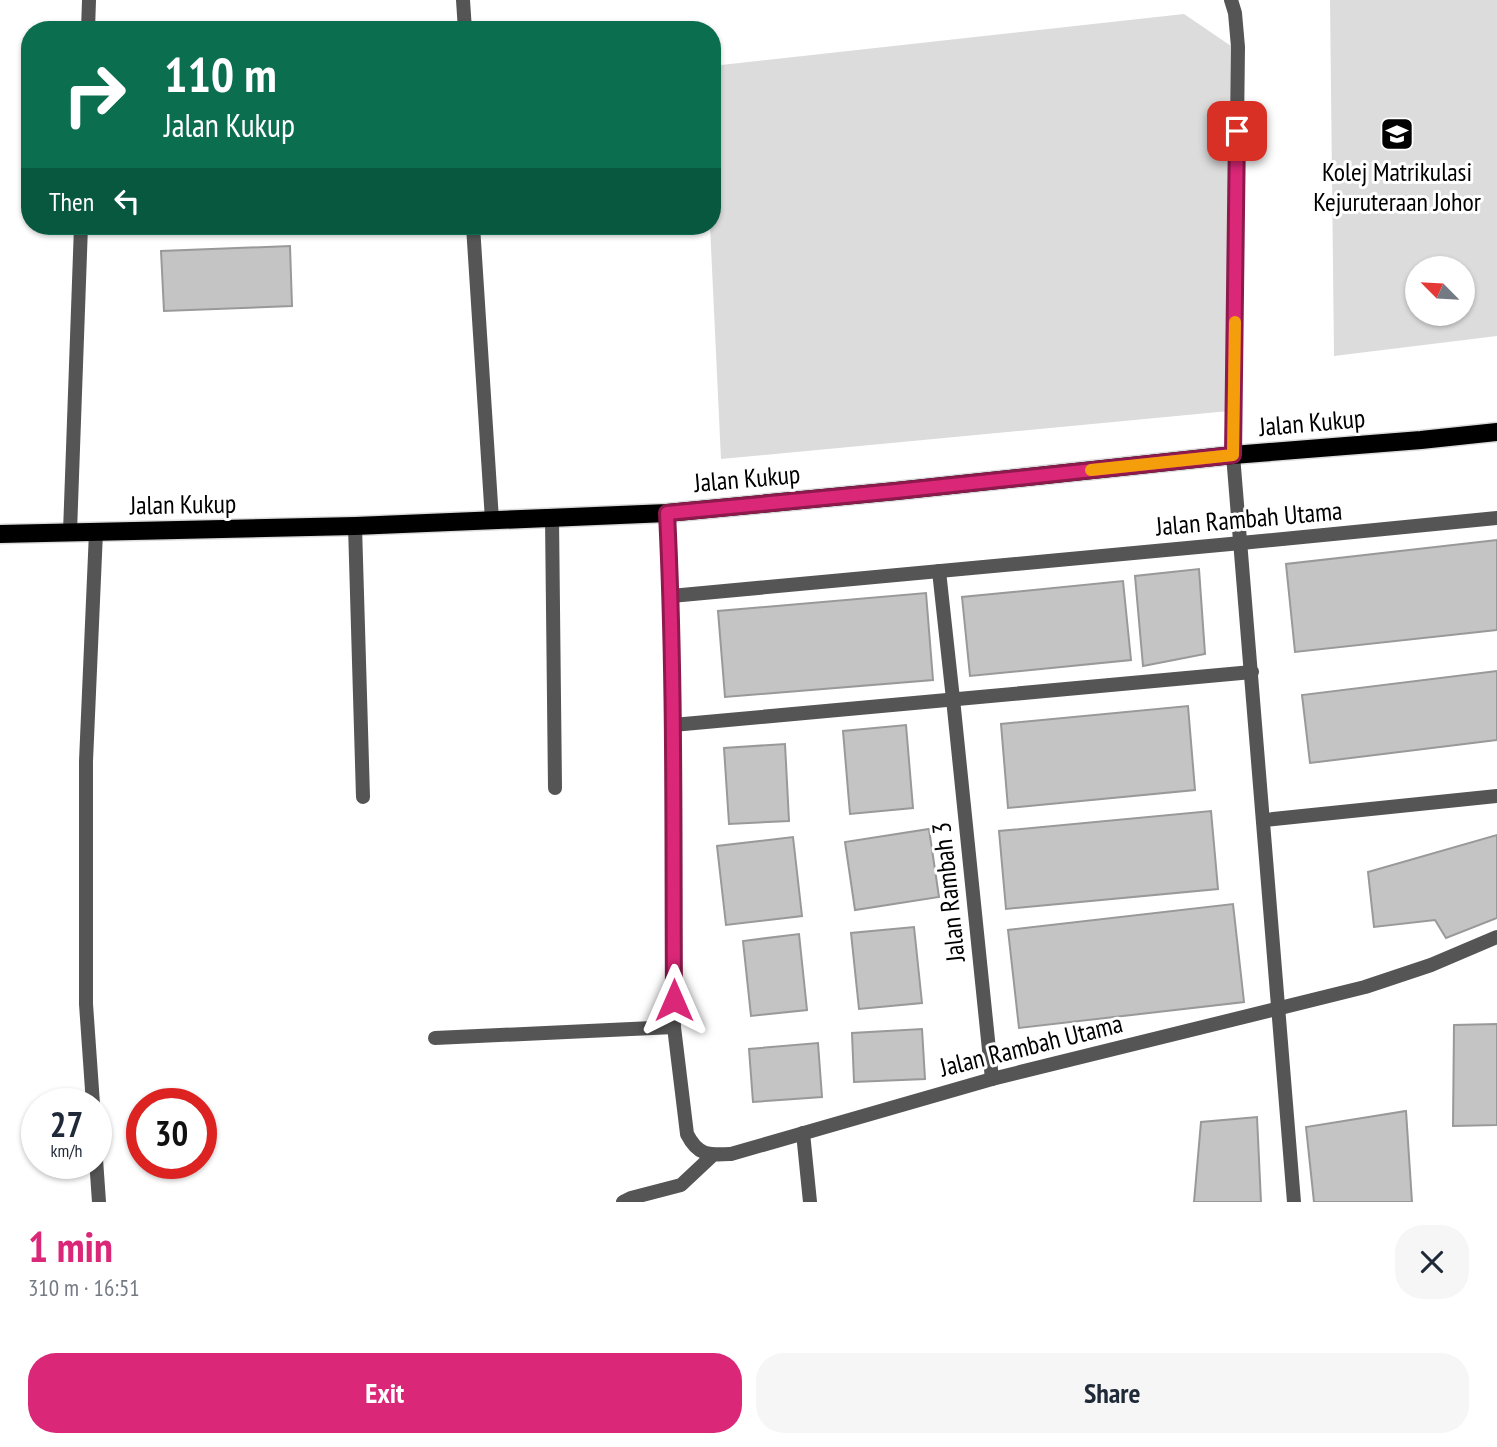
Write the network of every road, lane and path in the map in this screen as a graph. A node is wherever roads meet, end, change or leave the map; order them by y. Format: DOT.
graph roads {
  1 [pos="89,0"];
  2 [pos="463,0"];
  3 [pos="1231,0"];
  4 [pos="88,21"];
  5 [pos="464,21"];
  6 [pos="81,235"];
  7 [pos="474,235"];
  8 [pos="1497,432"];
  9 [pos="1233,455"];
  10 [pos="667,513"];
  11 [pos="552,518"];
  12 [pos="1497,518"];
  13 [pos="492,520"];
  14 [pos="355,526"];
  15 [pos="70,532"];
  16 [pos="96,532"];
  17 [pos="0,534"];
  18 [pos="1241,543"];
  19 [pos="939,571"];
  20 [pos="671,596"];
  21 [pos="1252,672"];
  22 [pos="953,699"];
  23 [pos="673,725"];
  24 [pos="555,788"];
  25 [pos="1497,796"];
  26 [pos="363,797"];
  27 [pos="1264,820"];
  28 [pos="1497,937"];
  29 [pos="1280,1009"];
  30 [pos="674,1027"];
  31 [pos="435,1038"];
  32 [pos="992,1079"];
  33 [pos="92,1088"];
  34 [pos="803,1133"];
  35 [pos="713,1155"];
  36 [pos="97,1179"];
  37 [pos="99,1202"];
  38 [pos="623,1202"];
  39 [pos="810,1202"];
  40 [pos="1294,1202"];
  1 -- 4 [label="street"];
  2 -- 5 [label="street"];
  3 -- 9 [label="street"];
  6 -- 15 [label="street"];
  7 -- 13 [label="street"];
  8 -- 9 [label="main road, Jalan Kukup"];
  9 -- 10 [label="main road, Jalan Kukup"];
  9 -- 18 [label="street"];
  10 -- 11 [label="main road, Jalan Kukup"];
  10 -- 20 [label="street"];
  11 -- 13 [label="main road, Jalan Kukup"];
  11 -- 24 [label="street"];
  12 -- 18 [label="street, Jalan Rambah Utama"];
  13 -- 14 [label="main road, Jalan Kukup"];
  14 -- 16 [label="main road, Jalan Kukup"];
  14 -- 26 [label="street"];
  15 -- 16 [label="main road, Jalan Kukup"];
  15 -- 17 [label="main road, Jalan Kukup"];
  16 -- 33 [label="street"];
  18 -- 19 [label="street, Jalan Rambah Utama"];
  18 -- 21 [label="street"];
  19 -- 20 [label="street, Jalan Rambah Utama"];
  19 -- 22 [label="street, Jalan Rambah 3"];
  20 -- 23 [label="street"];
  21 -- 22 [label="street"];
  21 -- 27 [label="street"];
  22 -- 23 [label="street"];
  22 -- 32 [label="street, Jalan Rambah 3"];
  23 -- 30 [label="street"];
  25 -- 27 [label="street"];
  27 -- 29 [label="street"];
  28 -- 29 [label="street, Jalan Rambah Utama"];
  29 -- 32 [label="street, Jalan Rambah Utama"];
  29 -- 40 [label="street"];
  30 -- 31 [label="street"];
  30 -- 35 [label="street"];
  32 -- 34 [label="street, Jalan Rambah Utama"];
  34 -- 35 [label="street, Jalan Rambah Utama"];
  34 -- 39 [label="street"];
  35 -- 38 [label="street"];
  36 -- 37 [label="street"];
}
